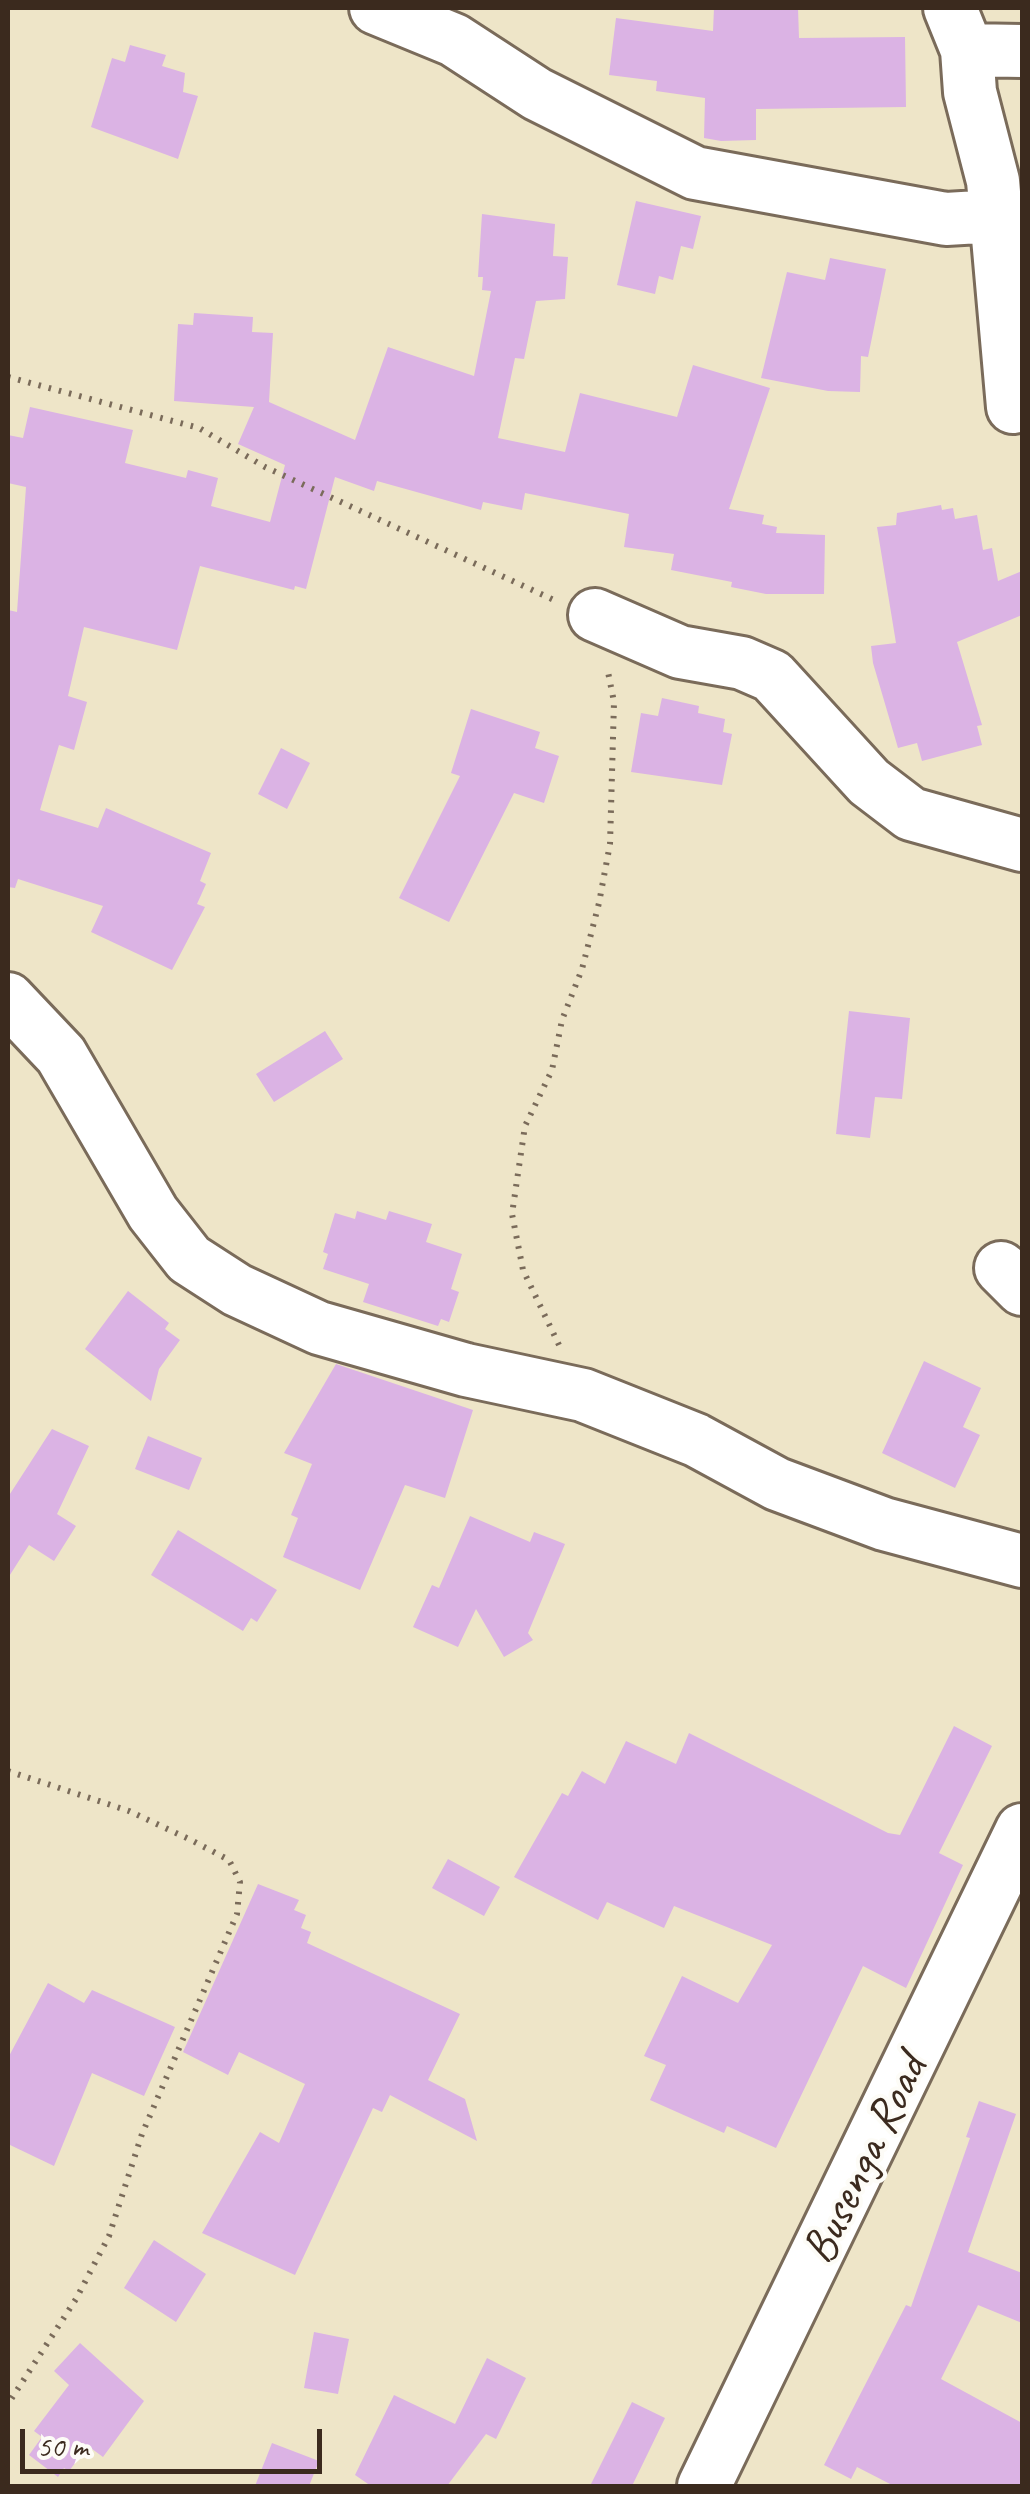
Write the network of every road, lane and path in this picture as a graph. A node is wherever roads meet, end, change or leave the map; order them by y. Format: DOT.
graph roads {
  1 [pos="376,8"];
  2 [pos="958,29"];
  3 [pos="1022,51"];
  4 [pos="996,216"];
  5 [pos="8,377"];
  6 [pos="1013,407"];
  7 [pos="595,615"];
  8 [pos="1022,845"];
  9 [pos="8,999"];
  10 [pos="584,1396"];
  11 [pos="1022,1561"];
  12 [pos="8,1771"];
  13 [pos="1022,1830"];
  14 [pos="1004,1916"];
  15 [pos="8,2404"];
  16 [pos="704,2486"];
  1 -- 4 [label="street"];
  2 -- 3 [label="street"];
  2 -- 4 [label="street"];
  4 -- 6 [label="street"];
  5 -- 7 [label="path"];
  7 -- 8 [label="street"];
  7 -- 10 [label="path"];
  9 -- 10 [label="street"];
  10 -- 11 [label="street"];
  12 -- 15 [label="path"];
  13 -- 14 [label="street, Busenga Road"];
  14 -- 16 [label="street, Busenga Road"];
}
